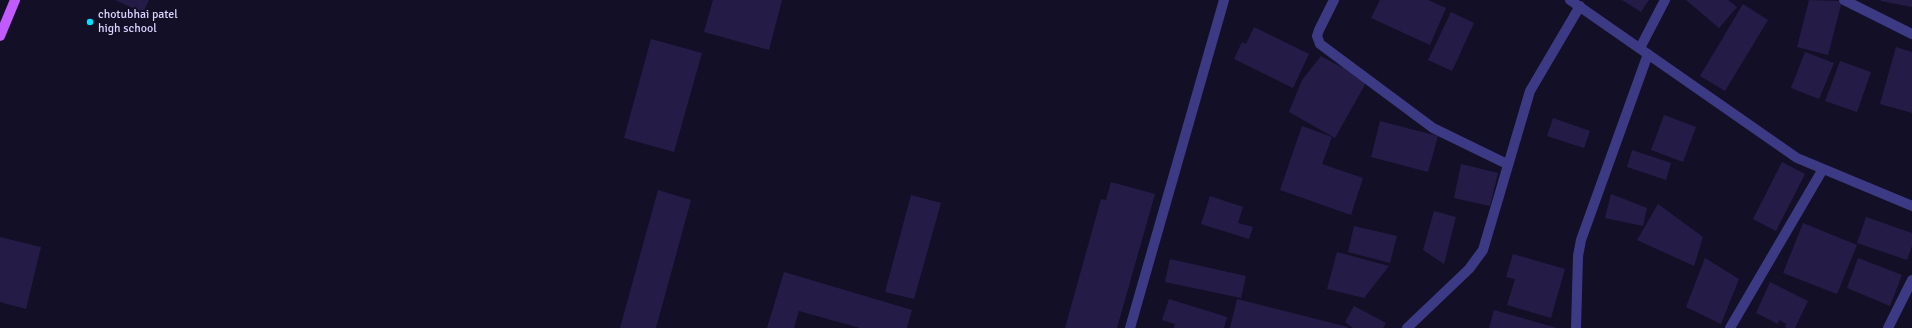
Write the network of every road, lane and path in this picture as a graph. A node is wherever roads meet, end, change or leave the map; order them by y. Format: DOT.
graph roads {
  1 [pos="15,0"];
  2 [pos="1224,0"];
  3 [pos="1334,0"];
  4 [pos="1570,0"];
  5 [pos="1665,0"];
  6 [pos="1844,0"];
  7 [pos="1580,6"];
  8 [pos="1912,34"];
  9 [pos="0,36"];
  10 [pos="1644,51"];
  11 [pos="1507,164"];
  12 [pos="1823,169"];
  13 [pos="1912,206"];
  14 [pos="1912,280"];
  15 [pos="1130,328"];
  16 [pos="1408,328"];
  17 [pos="1576,328"];
  18 [pos="1730,328"];
  19 [pos="1888,328"];
  1 -- 9 [label="main road"];
  2 -- 15 [label="street"];
  3 -- 11 [label="street"];
  4 -- 7 [label="street"];
  5 -- 10 [label="street"];
  6 -- 8 [label="street"];
  7 -- 10 [label="street"];
  7 -- 11 [label="street"];
  10 -- 12 [label="street"];
  10 -- 17 [label="street"];
  11 -- 16 [label="street"];
  12 -- 13 [label="street"];
  12 -- 18 [label="street"];
  14 -- 19 [label="street"];
}
